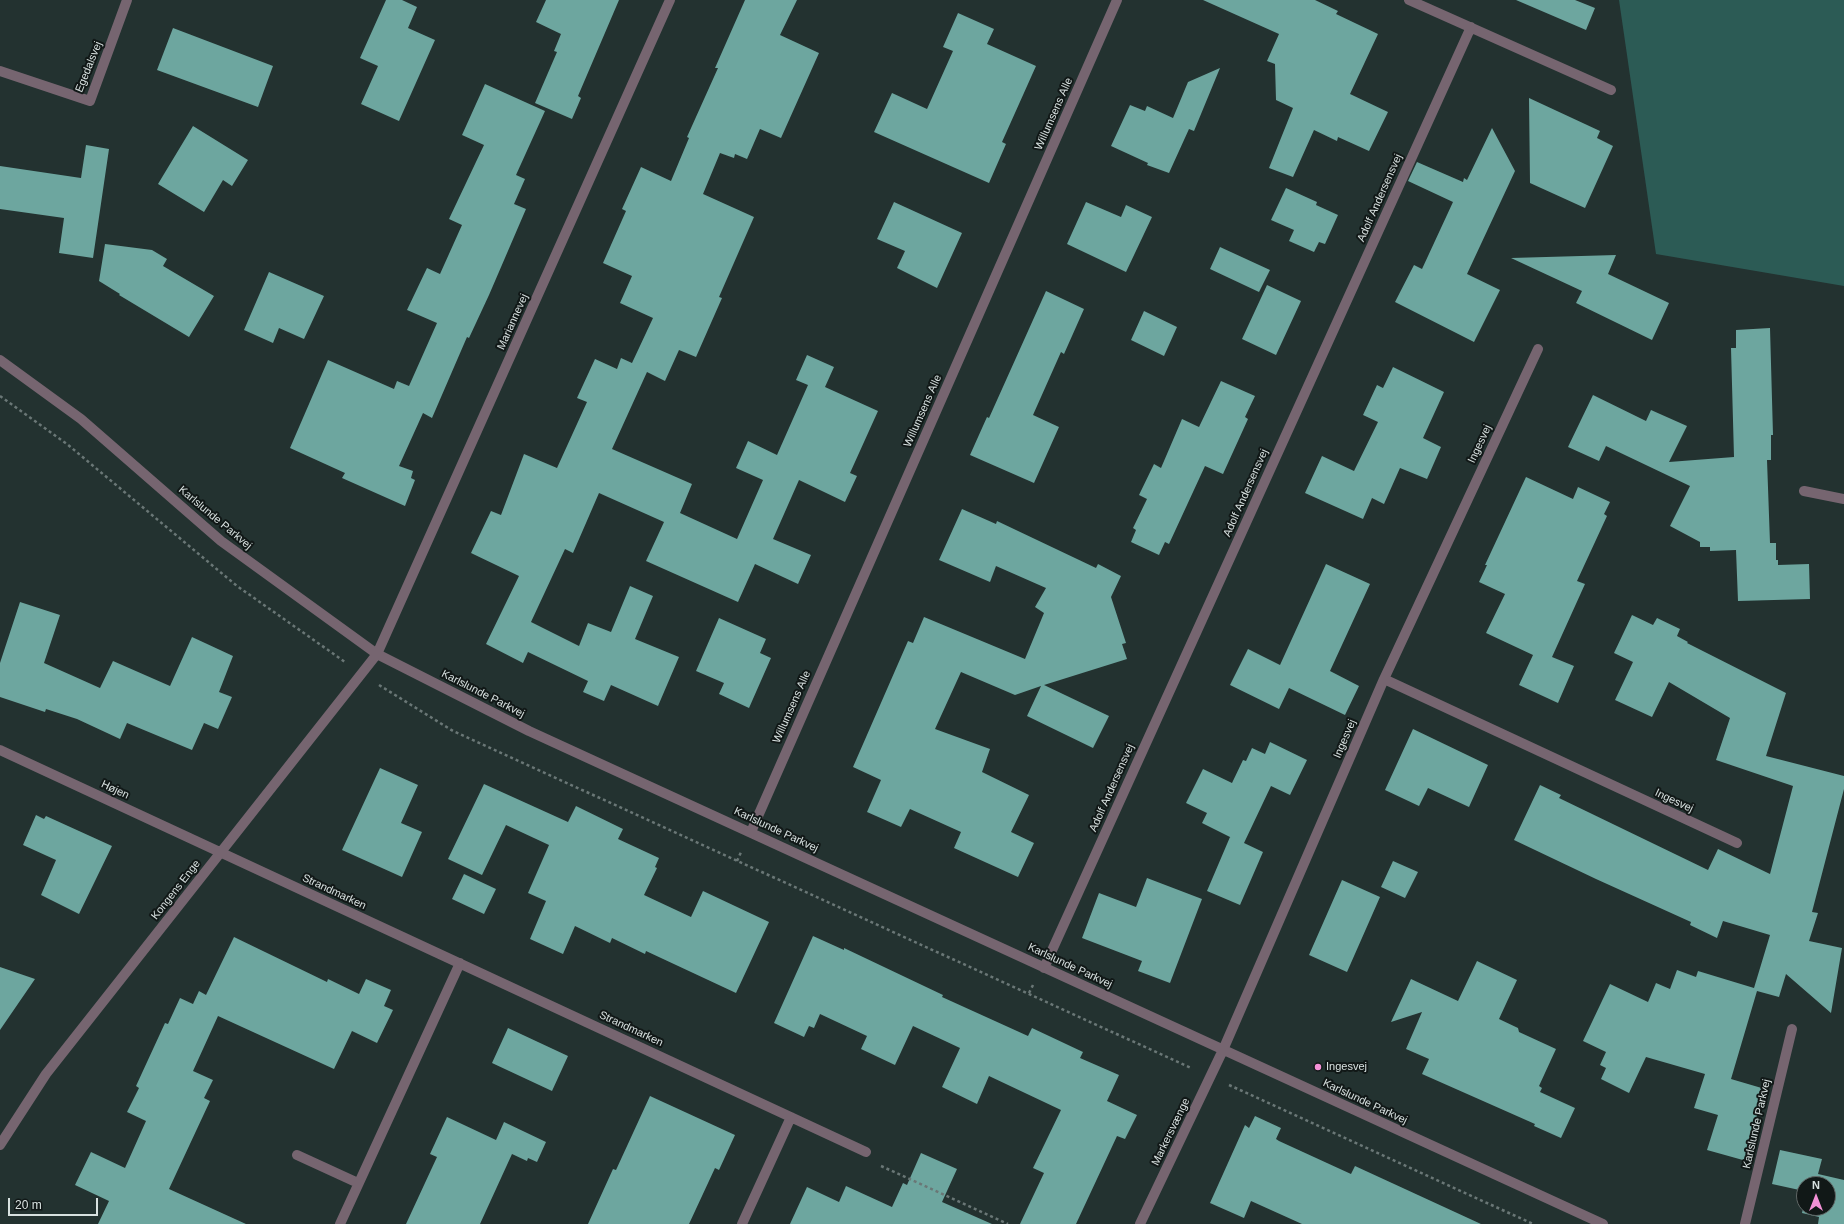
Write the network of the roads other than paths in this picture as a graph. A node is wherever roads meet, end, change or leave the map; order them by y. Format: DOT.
graph roads {
  1 [pos="127,0"];
  2 [pos="670,0"];
  3 [pos="1117,0"];
  4 [pos="1409,0"];
  5 [pos="1470,27"];
  6 [pos="0,71"];
  7 [pos="1611,90"];
  8 [pos="1538,349"];
  9 [pos="0,360"];
  10 [pos="1804,491"];
  11 [pos="1844,499"];
  12 [pos="377,654"];
  13 [pos="1384,679"];
  14 [pos="0,750"];
  15 [pos="751,832"];
  16 [pos="1737,843"];
  17 [pos="220,852"];
  18 [pos="460,963"];
  19 [pos="1044,968"];
  20 [pos="1792,1029"];
  21 [pos="1223,1050"];
  22 [pos="791,1117"];
  23 [pos="0,1145"];
  24 [pos="866,1152"];
  25 [pos="297,1155"];
  26 [pos="358,1183"];
  27 [pos="340,1224"];
  28 [pos="742,1224"];
  29 [pos="1140,1224"];
  30 [pos="1602,1224"];
  31 [pos="1745,1224"];
  1 -- 6 [label="street, Egedalsvej"];
  2 -- 12 [label="street, Mariannevej"];
  3 -- 15 [label="street, Willumsens Alle"];
  4 -- 5 [label="street"];
  5 -- 7 [label="street"];
  5 -- 19 [label="street, Adolf Andersensvej"];
  8 -- 13 [label="street, Ingesvej"];
  9 -- 12 [label="street, Karlslunde Parkvej"];
  10 -- 11 [label="street"];
  12 -- 15 [label="street, Karlslunde Parkvej"];
  12 -- 17 [label="street, Kongens Enge"];
  13 -- 16 [label="street, Ingesvej"];
  13 -- 21 [label="street, Ingesvej"];
  14 -- 17 [label="street, Højen"];
  15 -- 19 [label="street, Karlslunde Parkvej"];
  17 -- 18 [label="street, Strandmarken"];
  17 -- 23 [label="street, Kongens Enge"];
  18 -- 22 [label="street, Strandmarken"];
  18 -- 26 [label="street"];
  19 -- 21 [label="street, Karlslunde Parkvej"];
  20 -- 31 [label="street, Karlslunde Parkvej"];
  21 -- 29 [label="street, Markersvænge"];
  21 -- 30 [label="street, Karlslunde Parkvej"];
  22 -- 24 [label="street, Strandmarken"];
  22 -- 28 [label="street"];
  25 -- 26 [label="street"];
  26 -- 27 [label="street"];
}
